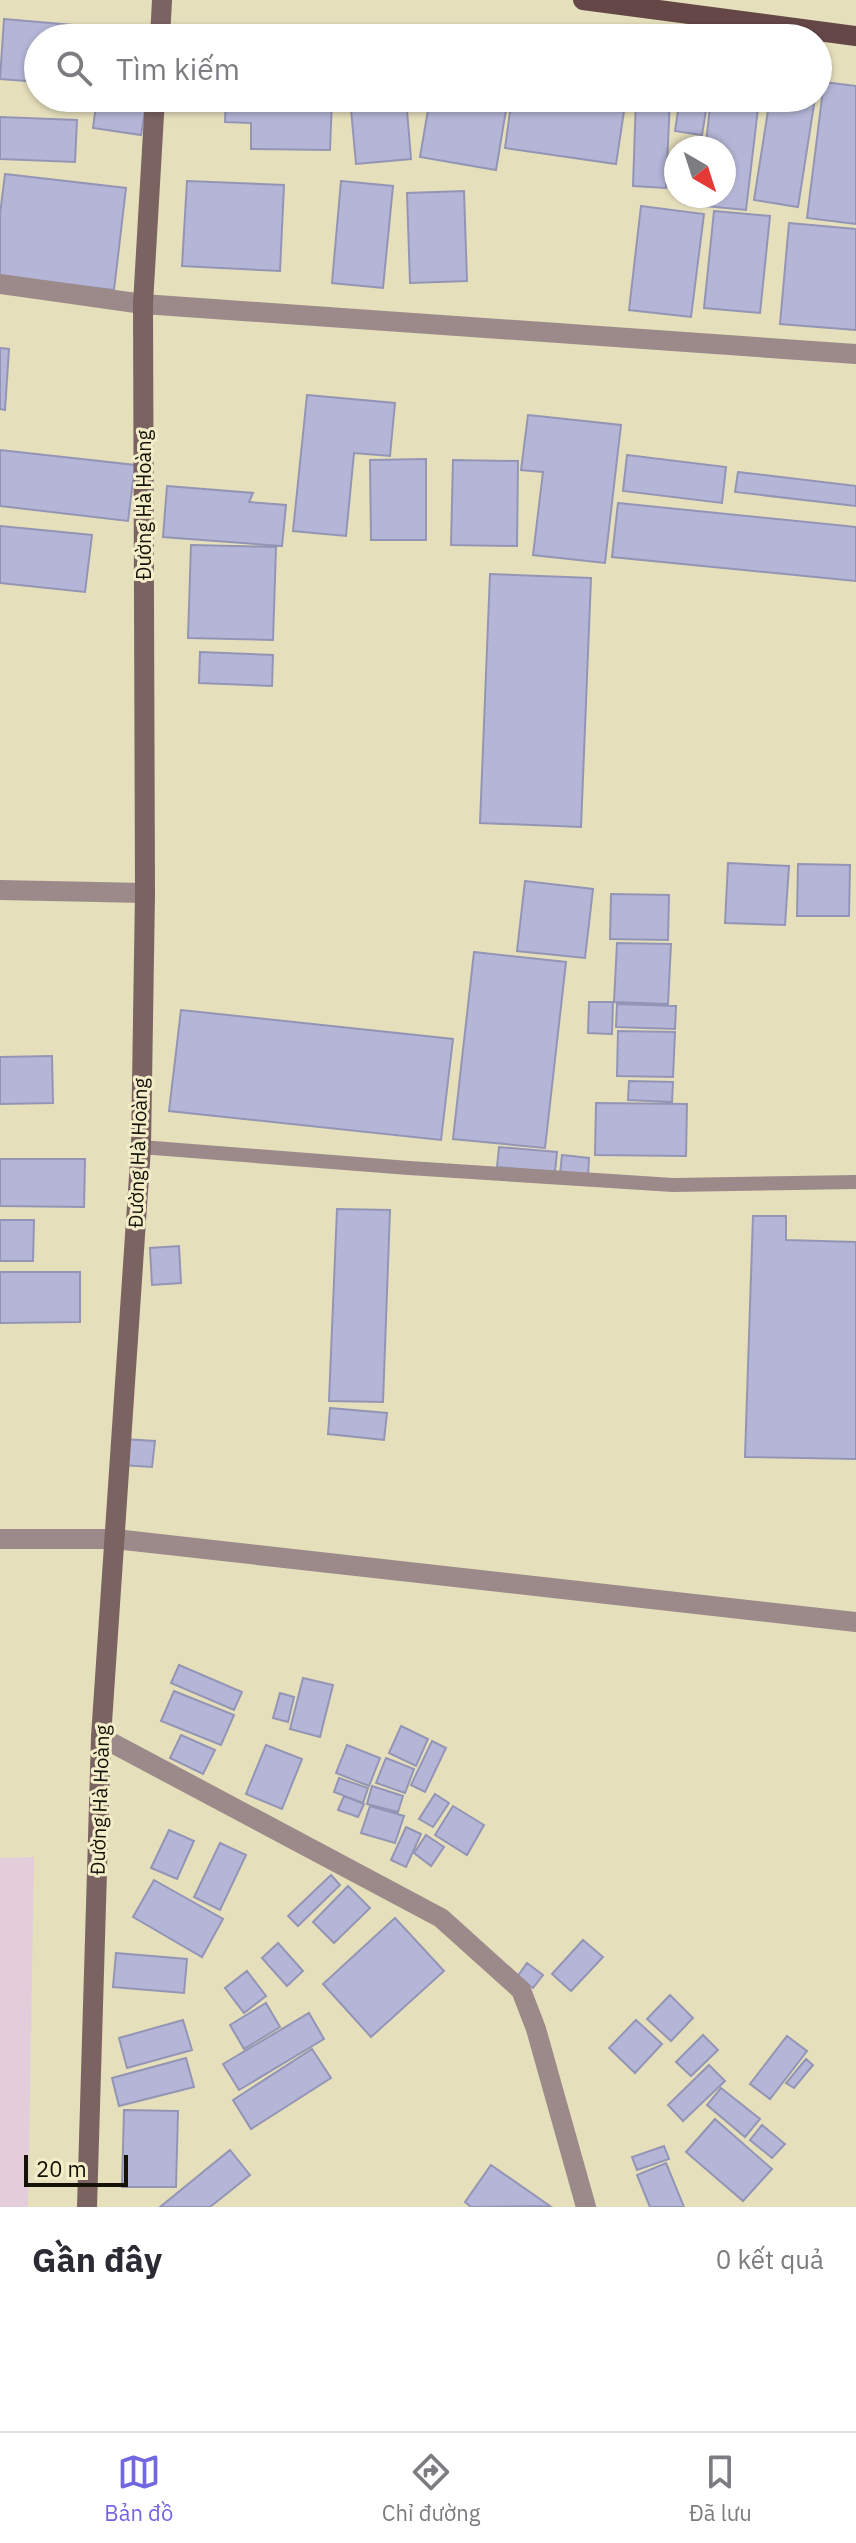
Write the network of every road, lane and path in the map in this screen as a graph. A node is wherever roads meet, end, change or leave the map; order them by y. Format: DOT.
graph roads {
  1 [pos="162,0"];
  2 [pos="583,0"];
  3 [pos="161,24"];
  4 [pos="765,24"];
  5 [pos="832,33"];
  6 [pos="856,36"];
  7 [pos="154,112"];
  8 [pos="0,284"];
  9 [pos="143,304"];
  10 [pos="856,354"];
  11 [pos="0,890"];
  12 [pos="145,893"];
  13 [pos="141,1147"];
  14 [pos="856,1182"];
  15 [pos="0,1539"];
  16 [pos="115,1539"];
  17 [pos="856,1622"];
  18 [pos="101,1737"];
  19 [pos="87,2207"];
  20 [pos="586,2207"];
  1 -- 3 [label="street"];
  2 -- 4 [label="main road"];
  5 -- 6 [label="main road"];
  7 -- 9 [label="street, Đường Hà Hoàng"];
  8 -- 9 [label="street"];
  9 -- 10 [label="street"];
  9 -- 12 [label="street, Đường Hà Hoàng"];
  11 -- 12 [label="street"];
  12 -- 13 [label="street, Đường Hà Hoàng"];
  13 -- 14 [label="lane"];
  13 -- 16 [label="street, Đường Hà Hoàng"];
  15 -- 16 [label="street"];
  16 -- 17 [label="street"];
  16 -- 18 [label="street, Đường Hà Hoàng"];
  18 -- 19 [label="street, Đường Hà Hoàng"];
  18 -- 20 [label="street"];
}
